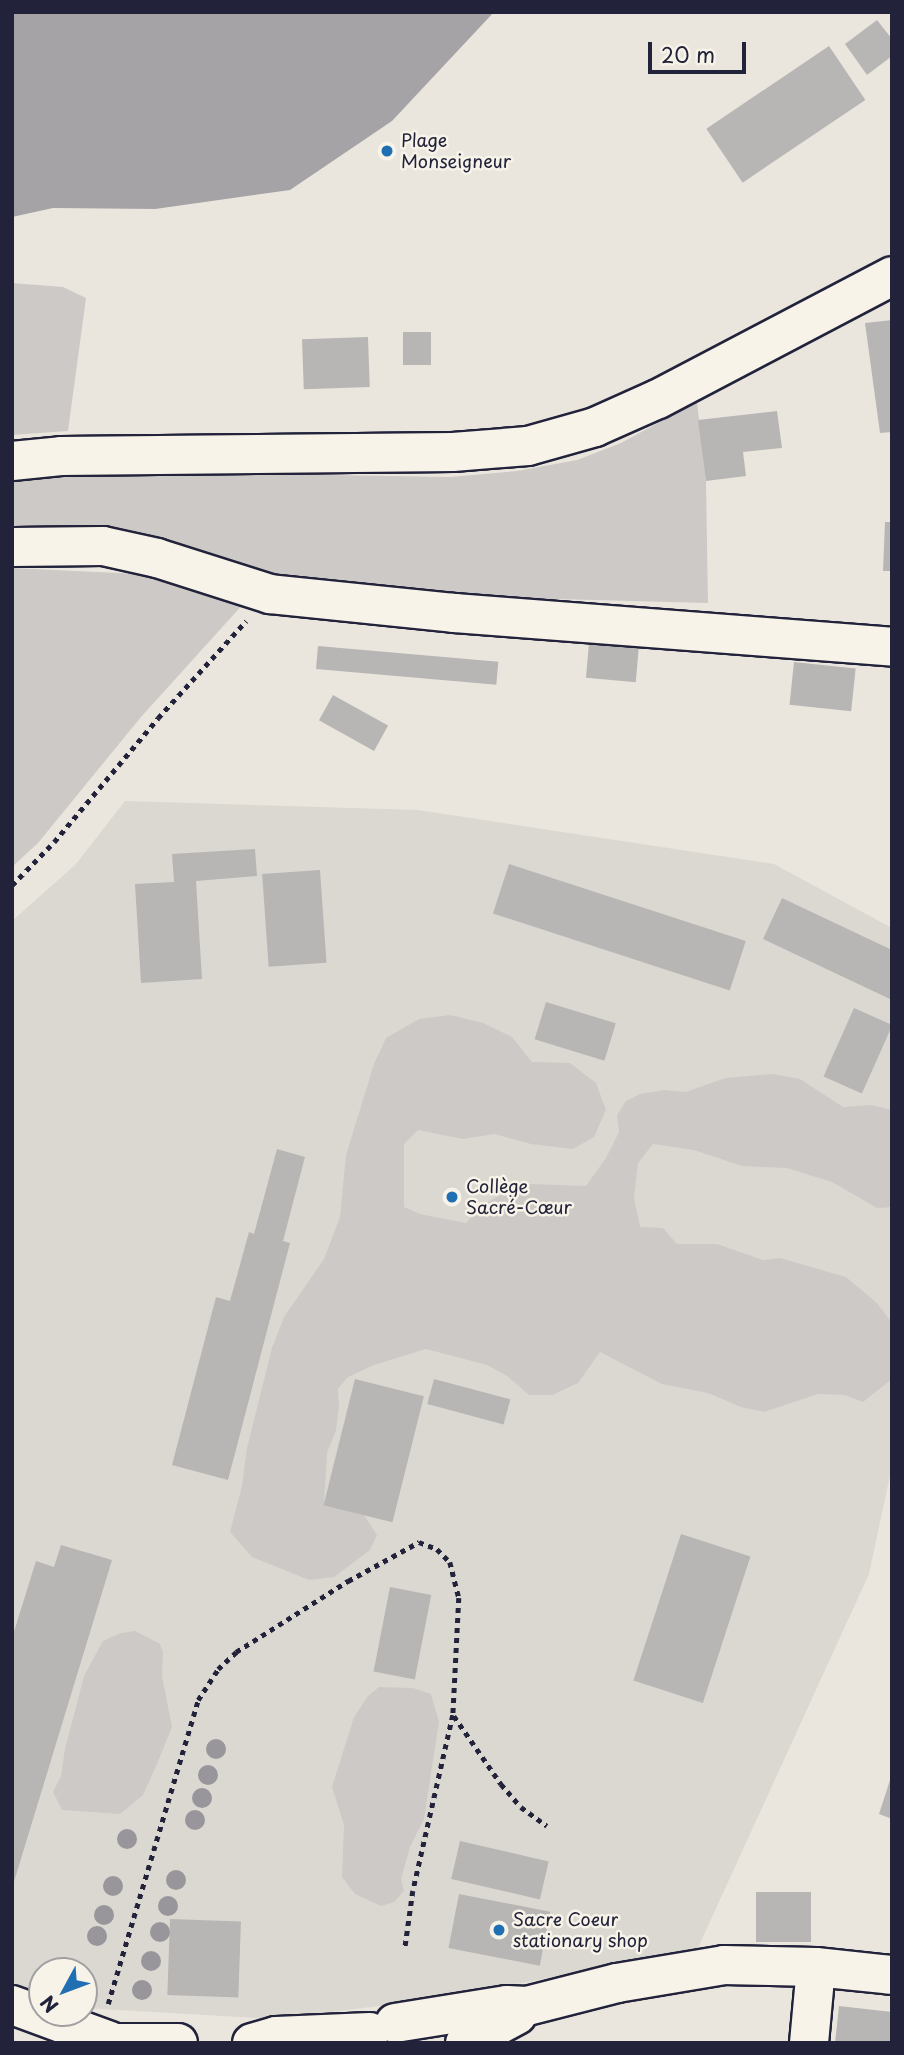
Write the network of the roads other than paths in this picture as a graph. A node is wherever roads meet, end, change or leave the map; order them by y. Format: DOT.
graph roads {
  1 [pos="892,276"];
  2 [pos="12,461"];
  3 [pos="12,547"];
  4 [pos="892,647"];
  5 [pos="816,1967"];
  6 [pos="892,1975"];
  7 [pos="12,2005"];
  8 [pos="527,2007"];
  9 [pos="388,2035"];
  10 [pos="471,2040"];
  11 [pos="108,2042"];
  12 [pos="178,2043"];
  13 [pos="251,2043"];
  14 [pos="809,2043"];
  1 -- 2 [label="street"];
  3 -- 4 [label="street"];
  5 -- 6 [label="street"];
  5 -- 8 [label="street"];
  5 -- 14 [label="street"];
  7 -- 11 [label="street"];
  8 -- 9 [label="street"];
  8 -- 10 [label="street"];
  9 -- 13 [label="street"];
  11 -- 12 [label="street"];
}
